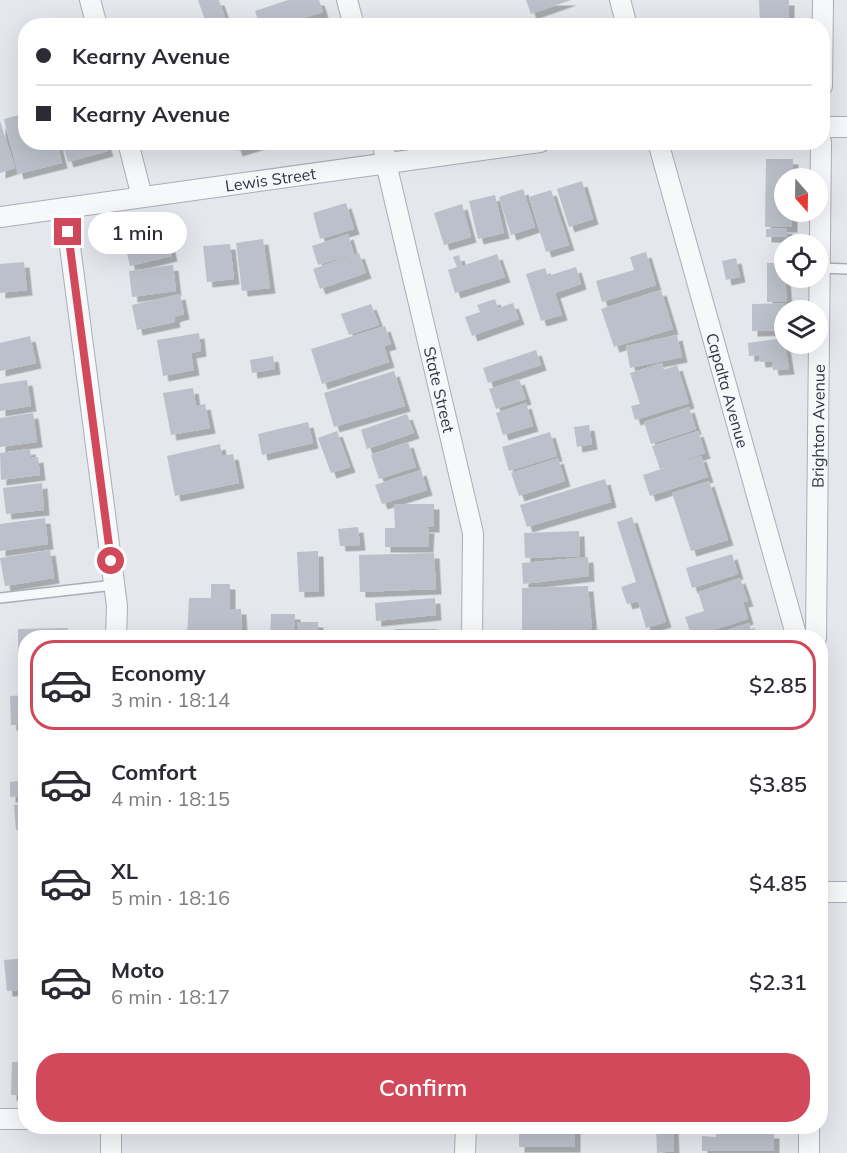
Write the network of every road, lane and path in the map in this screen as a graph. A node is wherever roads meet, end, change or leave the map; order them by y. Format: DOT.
graph roads {
  1 [pos="90,0"];
  2 [pos="347,0"];
  3 [pos="620,0"];
  4 [pos="823,0"];
  5 [pos="95,18"];
  6 [pos="352,18"];
  7 [pos="625,18"];
  8 [pos="823,18"];
  9 [pos="830,127"];
  10 [pos="847,127"];
  11 [pos="130,150"];
  12 [pos="384,150"];
  13 [pos="481,150"];
  14 [pos="660,150"];
  15 [pos="821,150"];
  16 [pos="386,163"];
  17 [pos="142,198"];
  18 [pos="64,208"];
  19 [pos="0,217"];
  20 [pos="820,234"];
  21 [pos="828,268"];
  22 [pos="847,269"];
  23 [pos="820,288"];
  24 [pos="114,585"];
  25 [pos="0,598"];
  26 [pos="116,630"];
  27 [pos="472,630"];
  28 [pos="795,630"];
  29 [pos="816,630"];
  30 [pos="828,892"];
  31 [pos="847,892"];
  32 [pos="0,1119"];
  33 [pos="18,1119"];
  34 [pos="111,1134"];
  35 [pos="466,1134"];
  36 [pos="810,1134"];
  37 [pos="111,1153"];
  38 [pos="465,1153"];
  39 [pos="809,1153"];
  1 -- 5 [label="street"];
  2 -- 6 [label="street"];
  3 -- 7 [label="street"];
  4 -- 8 [label="street"];
  9 -- 10 [label="street"];
  11 -- 17 [label="street"];
  12 -- 16 [label="street, State Street"];
  13 -- 16 [label="street, Lewis Street"];
  14 -- 28 [label="street, Capalta Avenue"];
  15 -- 20 [label="street, Brighton Avenue"];
  16 -- 17 [label="street, Lewis Street"];
  16 -- 27 [label="street, State Street"];
  17 -- 18 [label="street, Lewis Street"];
  18 -- 19 [label="street, Lewis Street"];
  18 -- 24 [label="street"];
  21 -- 22 [label="lane"];
  23 -- 29 [label="street, Brighton Avenue"];
  24 -- 25 [label="lane"];
  24 -- 26 [label="street"];
  30 -- 31 [label="street"];
  32 -- 33 [label="street"];
  34 -- 37 [label="street"];
  35 -- 38 [label="street"];
  36 -- 39 [label="street"];
}
